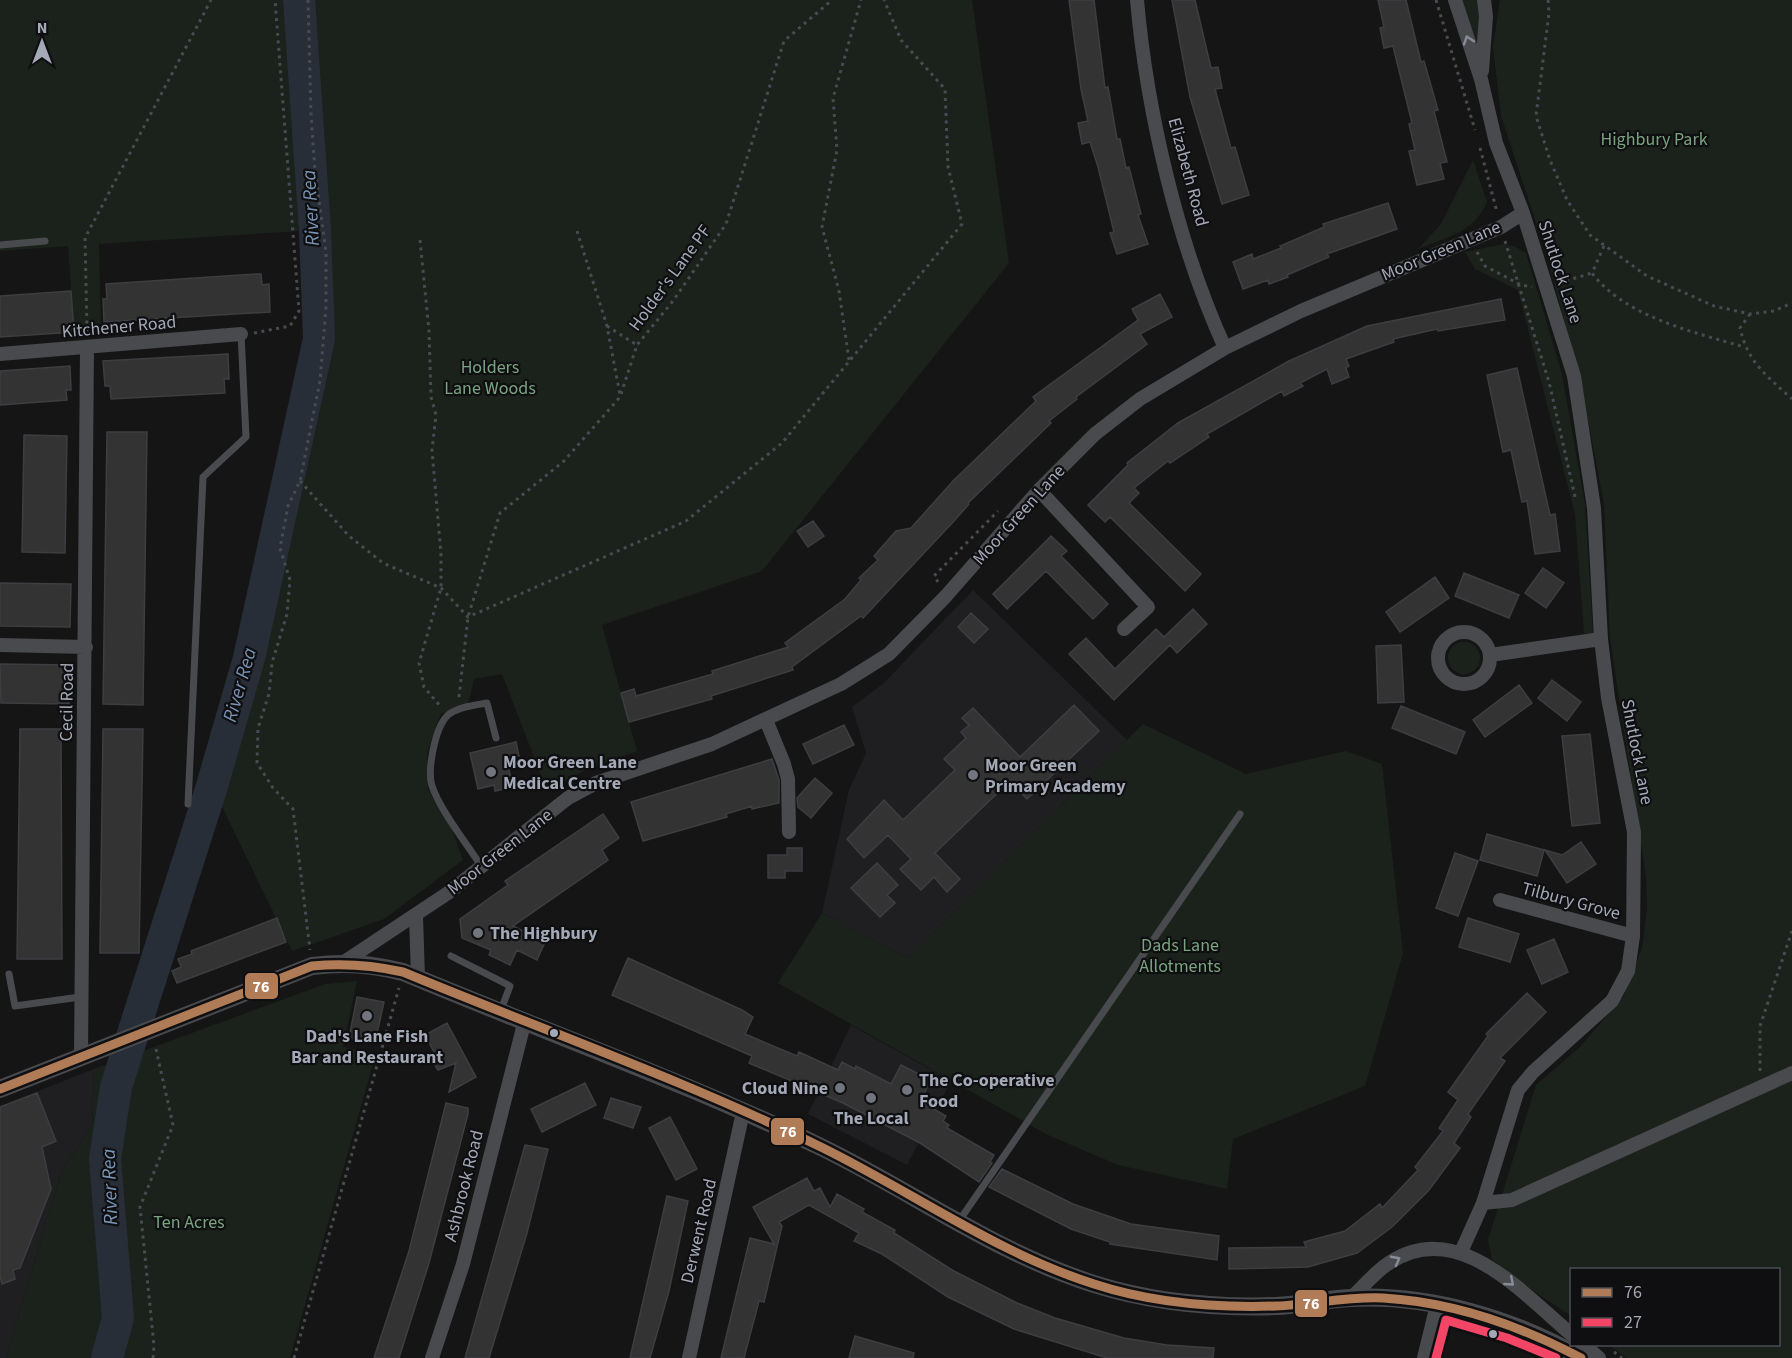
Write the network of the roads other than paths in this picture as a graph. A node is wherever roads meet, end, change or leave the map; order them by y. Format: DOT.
graph roads {
  1 [pos="1137,0"];
  2 [pos="1455,0"];
  3 [pos="1484,0"];
  4 [pos="1481,79"];
  5 [pos="1523,213"];
  6 [pos="45,241"];
  7 [pos="0,245"];
  8 [pos="241,334"];
  9 [pos="87,348"];
  10 [pos="1225,348"];
  11 [pos="0,354"];
  12 [pos="1039,490"];
  13 [pos="1124,630"];
  14 [pos="1601,639"];
  15 [pos="0,645"];
  16 [pos="86,647"];
  17 [pos="1490,655"];
  18 [pos="766,720"];
  19 [pos="496,738"];
  20 [pos="188,804"];
  21 [pos="1240,814"];
  22 [pos="789,832"];
  23 [pos="481,866"];
  24 [pos="1500,900"];
  25 [pos="416,916"];
  26 [pos="1633,936"];
  27 [pos="451,956"];
  28 [pos="344,962"];
  29 [pos="9,974"];
  30 [pos="411,975"];
  31 [pos="80,998"];
  32 [pos="500,1012"];
  33 [pos="525,1020"];
  34 [pos="81,1056"];
  35 [pos="1792,1073"];
  36 [pos="0,1089"];
  37 [pos="743,1112"];
  38 [pos="1483,1203"];
  39 [pos="957,1223"];
  40 [pos="1461,1251"];
  41 [pos="1351,1298"];
  42 [pos="1437,1305"];
  43 [pos="1570,1333"];
  44 [pos="1585,1346"];
  45 [pos="432,1358"];
  46 [pos="689,1358"];
  47 [pos="1424,1358"];
  48 [pos="1581,1358"];
  49 [pos="1599,1358"];
  1 -- 10 [label="street, Elizabeth Road"];
  4 -- 2 [label="street, Moor Green Lane, one-way"];
  3 -- 4 [label="street, Moor Green Lane"];
  4 -- 5 [label="street, Moor Green Lane"];
  5 -- 10 [label="street, Moor Green Lane"];
  5 -- 14 [label="street, Shutlock Lane"];
  6 -- 7 [label="lane"];
  8 -- 9 [label="street, Kitchener Road"];
  8 -- 20 [label="lane"];
  9 -- 11 [label="street, Kitchener Road"];
  9 -- 16 [label="street, Cecil Road"];
  10 -- 12 [label="street, Moor Green Lane"];
  12 -- 13 [label="street"];
  12 -- 18 [label="street, Moor Green Lane"];
  14 -- 17 [label="street"];
  14 -- 26 [label="street, Shutlock Lane"];
  15 -- 16 [label="street"];
  16 -- 31 [label="street, Cecil Road"];
  18 -- 22 [label="street"];
  18 -- 23 [label="street, Moor Green Lane"];
  19 -- 23 [label="lane"];
  21 -- 39 [label="lane"];
  23 -- 25 [label="street, Moor Green Lane"];
  24 -- 26 [label="street, Tilbury Grove"];
  25 -- 28 [label="street, Moor Green Lane"];
  25 -- 30 [label="street"];
  26 -- 38 [label="street, Shutlock Lane"];
  27 -- 32 [label="lane"];
  28 -- 30 [label="street"];
  28 -- 34 [label="street, Moor Green Lane"];
  29 -- 31 [label="lane"];
  30 -- 32 [label="street"];
  31 -- 34 [label="street, Cecil Road"];
  32 -- 33 [label="street"];
  33 -- 37 [label="street"];
  33 -- 45 [label="street, Ashbrook Road"];
  34 -- 36 [label="street, Moor Green Lane"];
  35 -- 38 [label="street"];
  37 -- 39 [label="street"];
  37 -- 46 [label="street, Derwent Road"];
  38 -- 40 [label="street, Shutlock Lane"];
  39 -- 41 [label="street"];
  41 -- 40 [label="street, one-way"];
  40 -- 43 [label="street, one-way"];
  41 -- 42 [label="street"];
  42 -- 47 [label="street"];
  42 -- 48 [label="street"];
  44 -- 49 [label="street"];
}
